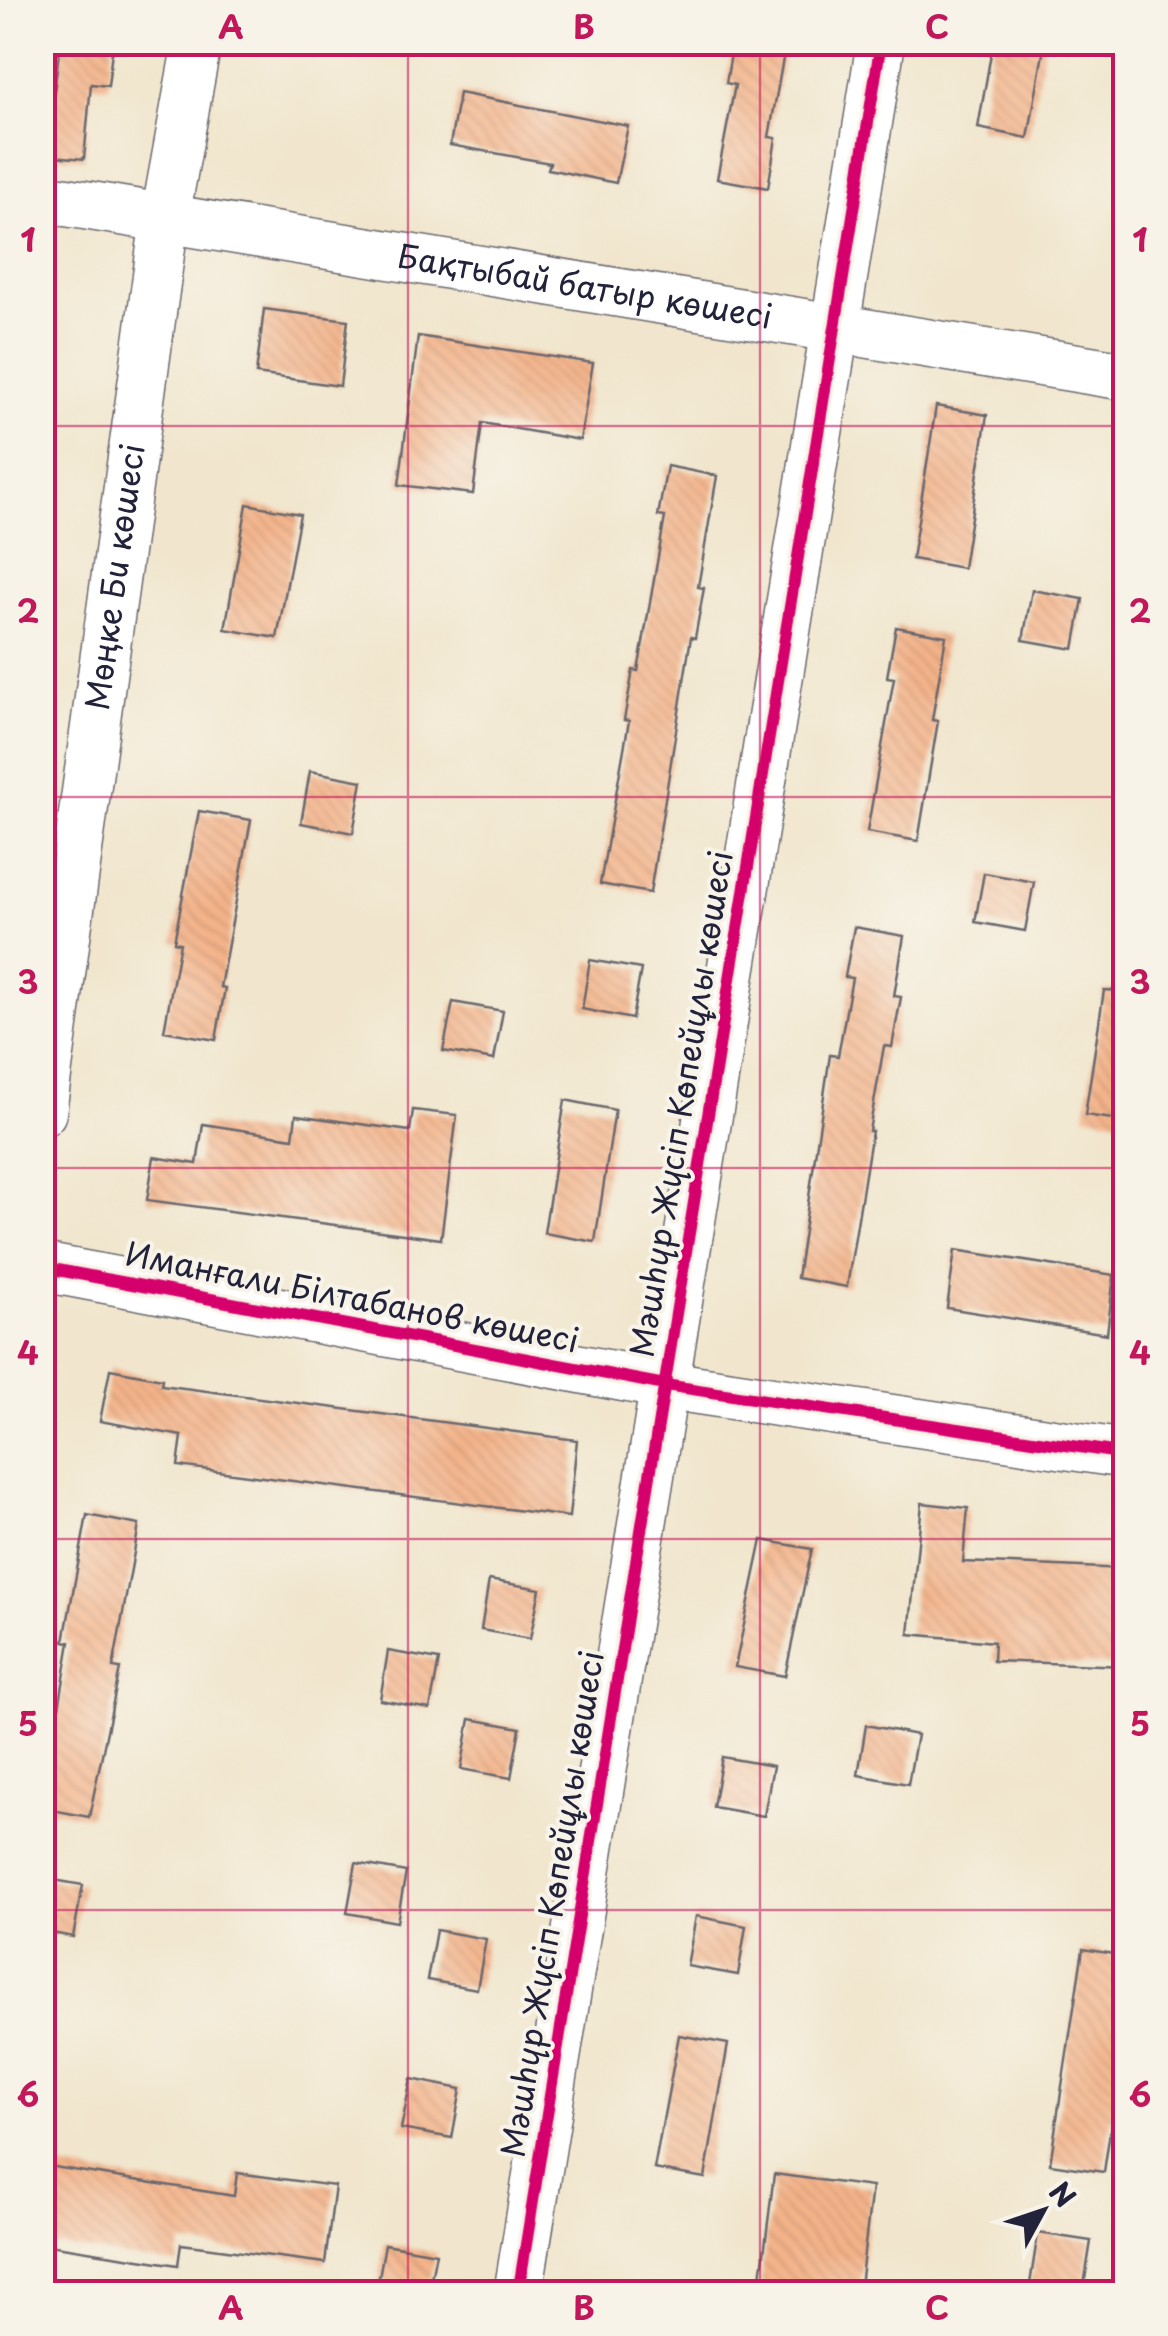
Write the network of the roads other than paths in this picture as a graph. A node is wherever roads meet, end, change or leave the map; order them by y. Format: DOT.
graph roads {
  1 [pos="197,42"];
  2 [pos="881,42"];
  3 [pos="42,198"];
  4 [pos="165,218"];
  5 [pos="834,328"];
  6 [pos="1126,376"];
  7 [pos="42,1112"];
  8 [pos="42,1267"];
  9 [pos="665,1385"];
  10 [pos="1126,1454"];
  11 [pos="518,2294"];
  1 -- 4 [label="street, Мөңке Би көшесі"];
  2 -- 5 [label="street, Мәшһүр Жүсіп Көпейұлы көшесі"];
  3 -- 4 [label="street, Бақтыбай батыр көшесі"];
  4 -- 5 [label="street, Бақтыбай батыр көшесі"];
  4 -- 7 [label="street, Мөңке Би көшесі"];
  5 -- 6 [label="street, Бақтыбай батыр көшесі"];
  5 -- 9 [label="street, Мәшһүр Жүсіп Көпейұлы көшесі"];
  8 -- 9 [label="street, Иманғали Білтабанов көшесі"];
  9 -- 10 [label="street, Иманғали Білтабанов көшесі"];
  9 -- 11 [label="street, Мәшһүр Жүсіп Көпейұлы көшесі"];
}
